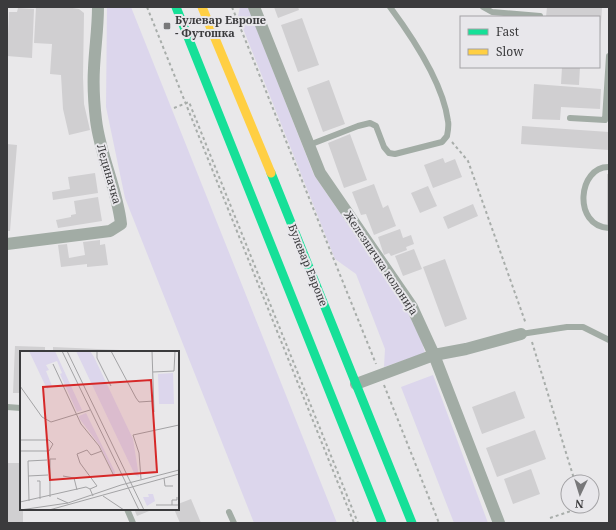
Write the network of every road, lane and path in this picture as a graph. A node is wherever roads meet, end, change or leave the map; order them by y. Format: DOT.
graph roads {
  1 [pos="98,7"];
  2 [pos="148,7"];
  3 [pos="176,7"];
  4 [pos="202,7"];
  5 [pos="232,7"];
  6 [pos="254,7"];
  7 [pos="390,7"];
  8 [pos="483,7"];
  9 [pos="540,16"];
  10 [pos="609,56"];
  11 [pos="186,103"];
  12 [pos="174,108"];
  13 [pos="570,118"];
  14 [pos="448,136"];
  15 [pos="309,145"];
  16 [pos="609,167"];
  17 [pos="609,228"];
  18 [pos="7,244"];
  19 [pos="525,333"];
  20 [pos="609,340"];
  21 [pos="434,355"];
  22 [pos="380,374"];
  23 [pos="356,384"];
  24 [pos="7,407"];
  25 [pos="20,408"];
  26 [pos="572,474"];
  27 [pos="127,510"];
  28 [pos="230,512"];
  29 [pos="564,514"];
  30 [pos="550,518"];
  31 [pos="133,523"];
  32 [pos="234,523"];
  33 [pos="354,523"];
  34 [pos="358,523"];
  35 [pos="382,523"];
  36 [pos="412,523"];
  37 [pos="439,523"];
  38 [pos="499,523"];
  1 -- 18 [label="street, Лединачка"];
  2 -- 11 [label="path"];
  3 -- 35 [label="main road"];
  4 -- 23 [label="main road, Булевар Европе"];
  5 -- 22 [label="path"];
  6 -- 15 [label="street, Железничка колонија"];
  7 -- 14 [label="lane"];
  8 -- 9 [label="lane"];
  10 -- 13 [label="lane"];
  11 -- 12 [label="path"];
  11 -- 33 [label="path"];
  11 -- 34 [label="path"];
  14 -- 15 [label="lane"];
  14 -- 19 [label="path"];
  15 -- 21 [label="street, Железничка колонија"];
  16 -- 17 [label="lane"];
  19 -- 20 [label="lane"];
  19 -- 21 [label="street"];
  19 -- 26 [label="path"];
  21 -- 22 [label="street"];
  21 -- 38 [label="street, Железничка колонија"];
  22 -- 23 [label="street"];
  22 -- 37 [label="path"];
  23 -- 36 [label="main road, Булевар Европе"];
  24 -- 25 [label="lane"];
  27 -- 31 [label="lane"];
  28 -- 32 [label="lane"];
  29 -- 30 [label="path"];
}
